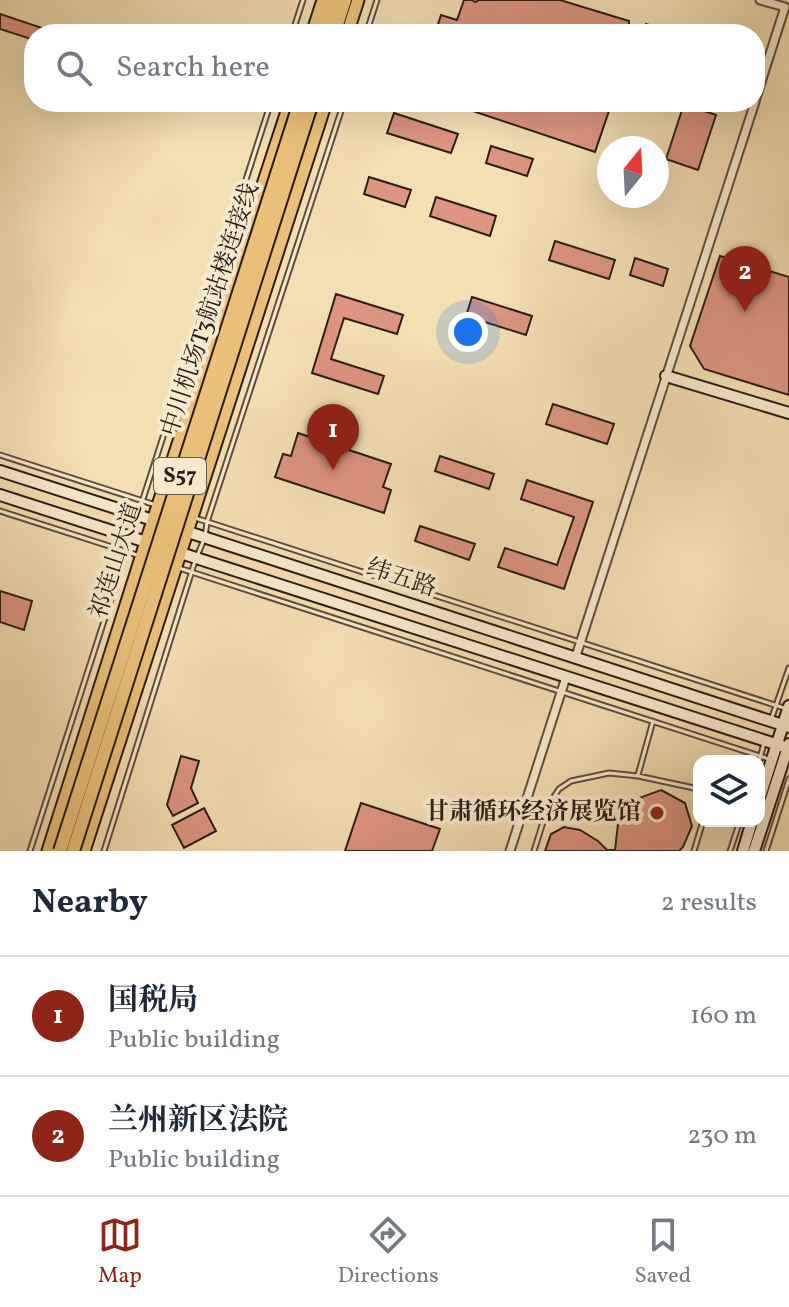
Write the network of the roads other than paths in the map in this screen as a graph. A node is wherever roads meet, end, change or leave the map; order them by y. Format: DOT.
graph roads {
  1 [pos="303,0"];
  2 [pos="323,0"];
  3 [pos="333,0"];
  4 [pos="345,0"];
  5 [pos="358,0"];
  6 [pos="377,0"];
  7 [pos="760,0"];
  8 [pos="787,8"];
  9 [pos="295,24"];
  10 [pos="315,24"];
  11 [pos="325,24"];
  12 [pos="337,24"];
  13 [pos="350,24"];
  14 [pos="369,24"];
  15 [pos="765,72"];
  16 [pos="268,112"];
  17 [pos="287,112"];
  18 [pos="297,112"];
  19 [pos="309,112"];
  20 [pos="323,112"];
  21 [pos="341,112"];
  22 [pos="751,112"];
  23 [pos="666,376"];
  24 [pos="789,413"];
  25 [pos="0,455"];
  26 [pos="0,471"];
  27 [pos="0,495"];
  28 [pos="143,501"];
  29 [pos="158,506"];
  30 [pos="0,511"];
  31 [pos="138,515"];
  32 [pos="192,517"];
  33 [pos="153,520"];
  34 [pos="207,522"];
  35 [pos="187,531"];
  36 [pos="131,537"];
  37 [pos="205,537"];
  38 [pos="146,542"];
  39 [pos="126,552"];
  40 [pos="180,553"];
  41 [pos="196,557"];
  42 [pos="147,558"];
  43 [pos="176,567"];
  44 [pos="191,572"];
  45 [pos="580,642"];
  46 [pos="576,656"];
  47 [pos="789,668"];
  48 [pos="566,677"];
  49 [pos="562,692"];
  50 [pos="776,705"];
  51 [pos="789,707"];
  52 [pos="771,720"];
  53 [pos="653,721"];
  54 [pos="786,726"];
  55 [pos="764,741"];
  56 [pos="784,745"];
  57 [pos="766,758"];
  58 [pos="765,764"];
  59 [pos="638,776"];
  60 [pos="789,779"];
  61 [pos="693,788"];
  62 [pos="701,827"];
  63 [pos="738,827"];
  64 [pos="750,827"];
  65 [pos="84,850"];
  66 [pos="30,851"];
  67 [pos="48,851"];
  68 [pos="60,851"];
  69 [pos="104,851"];
  70 [pos="510,851"];
  71 [pos="534,851"];
  72 [pos="694,851"];
  73 [pos="730,851"];
  74 [pos="743,851"];
  75 [pos="754,851"];
  76 [pos="766,851"];
  1 -- 9 [label="lane"];
  2 -- 10 [label="main road"];
  3 -- 11 [label="highway"];
  4 -- 12 [label="highway"];
  5 -- 13 [label="main road"];
  6 -- 14 [label="lane"];
  7 -- 8 [label="street"];
  8 -- 15 [label="street"];
  16 -- 28 [label="lane"];
  17 -- 29 [label="main road, 祁连山大道"];
  18 -- 68 [label="highway, 中川机场T3航站楼连接线 / S57, bridge"];
  19 -- 65 [label="highway, 中川机场T3航站楼连接线 / S57, bridge"];
  20 -- 32 [label="main road"];
  21 -- 34 [label="lane"];
  22 -- 23 [label="street"];
  23 -- 24 [label="street"];
  23 -- 45 [label="street"];
  25 -- 28 [label="lane"];
  26 -- 31 [label="street, 纬五路"];
  27 -- 36 [label="street, 纬五路"];
  28 -- 29 [label="lane"];
  28 -- 31 [label="lane"];
  29 -- 32 [label="lane"];
  29 -- 33 [label="main road, 祁连山大道"];
  30 -- 39 [label="lane"];
  31 -- 33 [label="street, 纬五路"];
  31 -- 36 [label="lane"];
  32 -- 34 [label="lane"];
  32 -- 35 [label="main road"];
  33 -- 35 [label="street, 纬五路"];
  33 -- 38 [label="main road, 祁连山大道"];
  34 -- 37 [label="lane"];
  34 -- 45 [label="lane"];
  35 -- 37 [label="street, 纬五路"];
  35 -- 40 [label="main road"];
  36 -- 38 [label="street, 纬五路"];
  36 -- 39 [label="lane"];
  37 -- 41 [label="lane"];
  37 -- 46 [label="street, 纬五路"];
  38 -- 40 [label="street, 纬五路"];
  38 -- 42 [label="main road, 祁连山大道"];
  39 -- 42 [label="lane"];
  39 -- 66 [label="lane"];
  40 -- 41 [label="street, 纬五路"];
  40 -- 43 [label="main road"];
  41 -- 44 [label="lane"];
  41 -- 48 [label="street, 纬五路"];
  42 -- 43 [label="lane"];
  42 -- 67 [label="main road, 祁连山大道"];
  43 -- 44 [label="lane"];
  43 -- 65 [label="main road"];
  44 -- 49 [label="lane"];
  44 -- 69 [label="lane"];
  45 -- 46 [label="street"];
  45 -- 50 [label="lane"];
  46 -- 52 [label="street, 纬五路"];
  47 -- 50 [label="lane"];
  48 -- 49 [label="street"];
  48 -- 55 [label="street, 纬五路"];
  49 -- 53 [label="lane"];
  49 -- 70 [label="street"];
  50 -- 51 [label="lane"];
  50 -- 52 [label="lane"];
  51 -- 54 [label="street"];
  52 -- 54 [label="street, 纬五路"];
  52 -- 55 [label="lane"];
  53 -- 57 [label="lane"];
  53 -- 59 [label="lane"];
  54 -- 56 [label="street"];
  55 -- 56 [label="street, 纬五路"];
  55 -- 57 [label="lane"];
  56 -- 57 [label="street"];
  56 -- 75 [label="street"];
  57 -- 58 [label="street"];
  59 -- 61 [label="lane"];
  59 -- 71 [label="lane"];
  60 -- 76 [label="lane"];
  62 -- 72 [label="lane"];
  63 -- 73 [label="lane"];
  64 -- 74 [label="street"];
}
